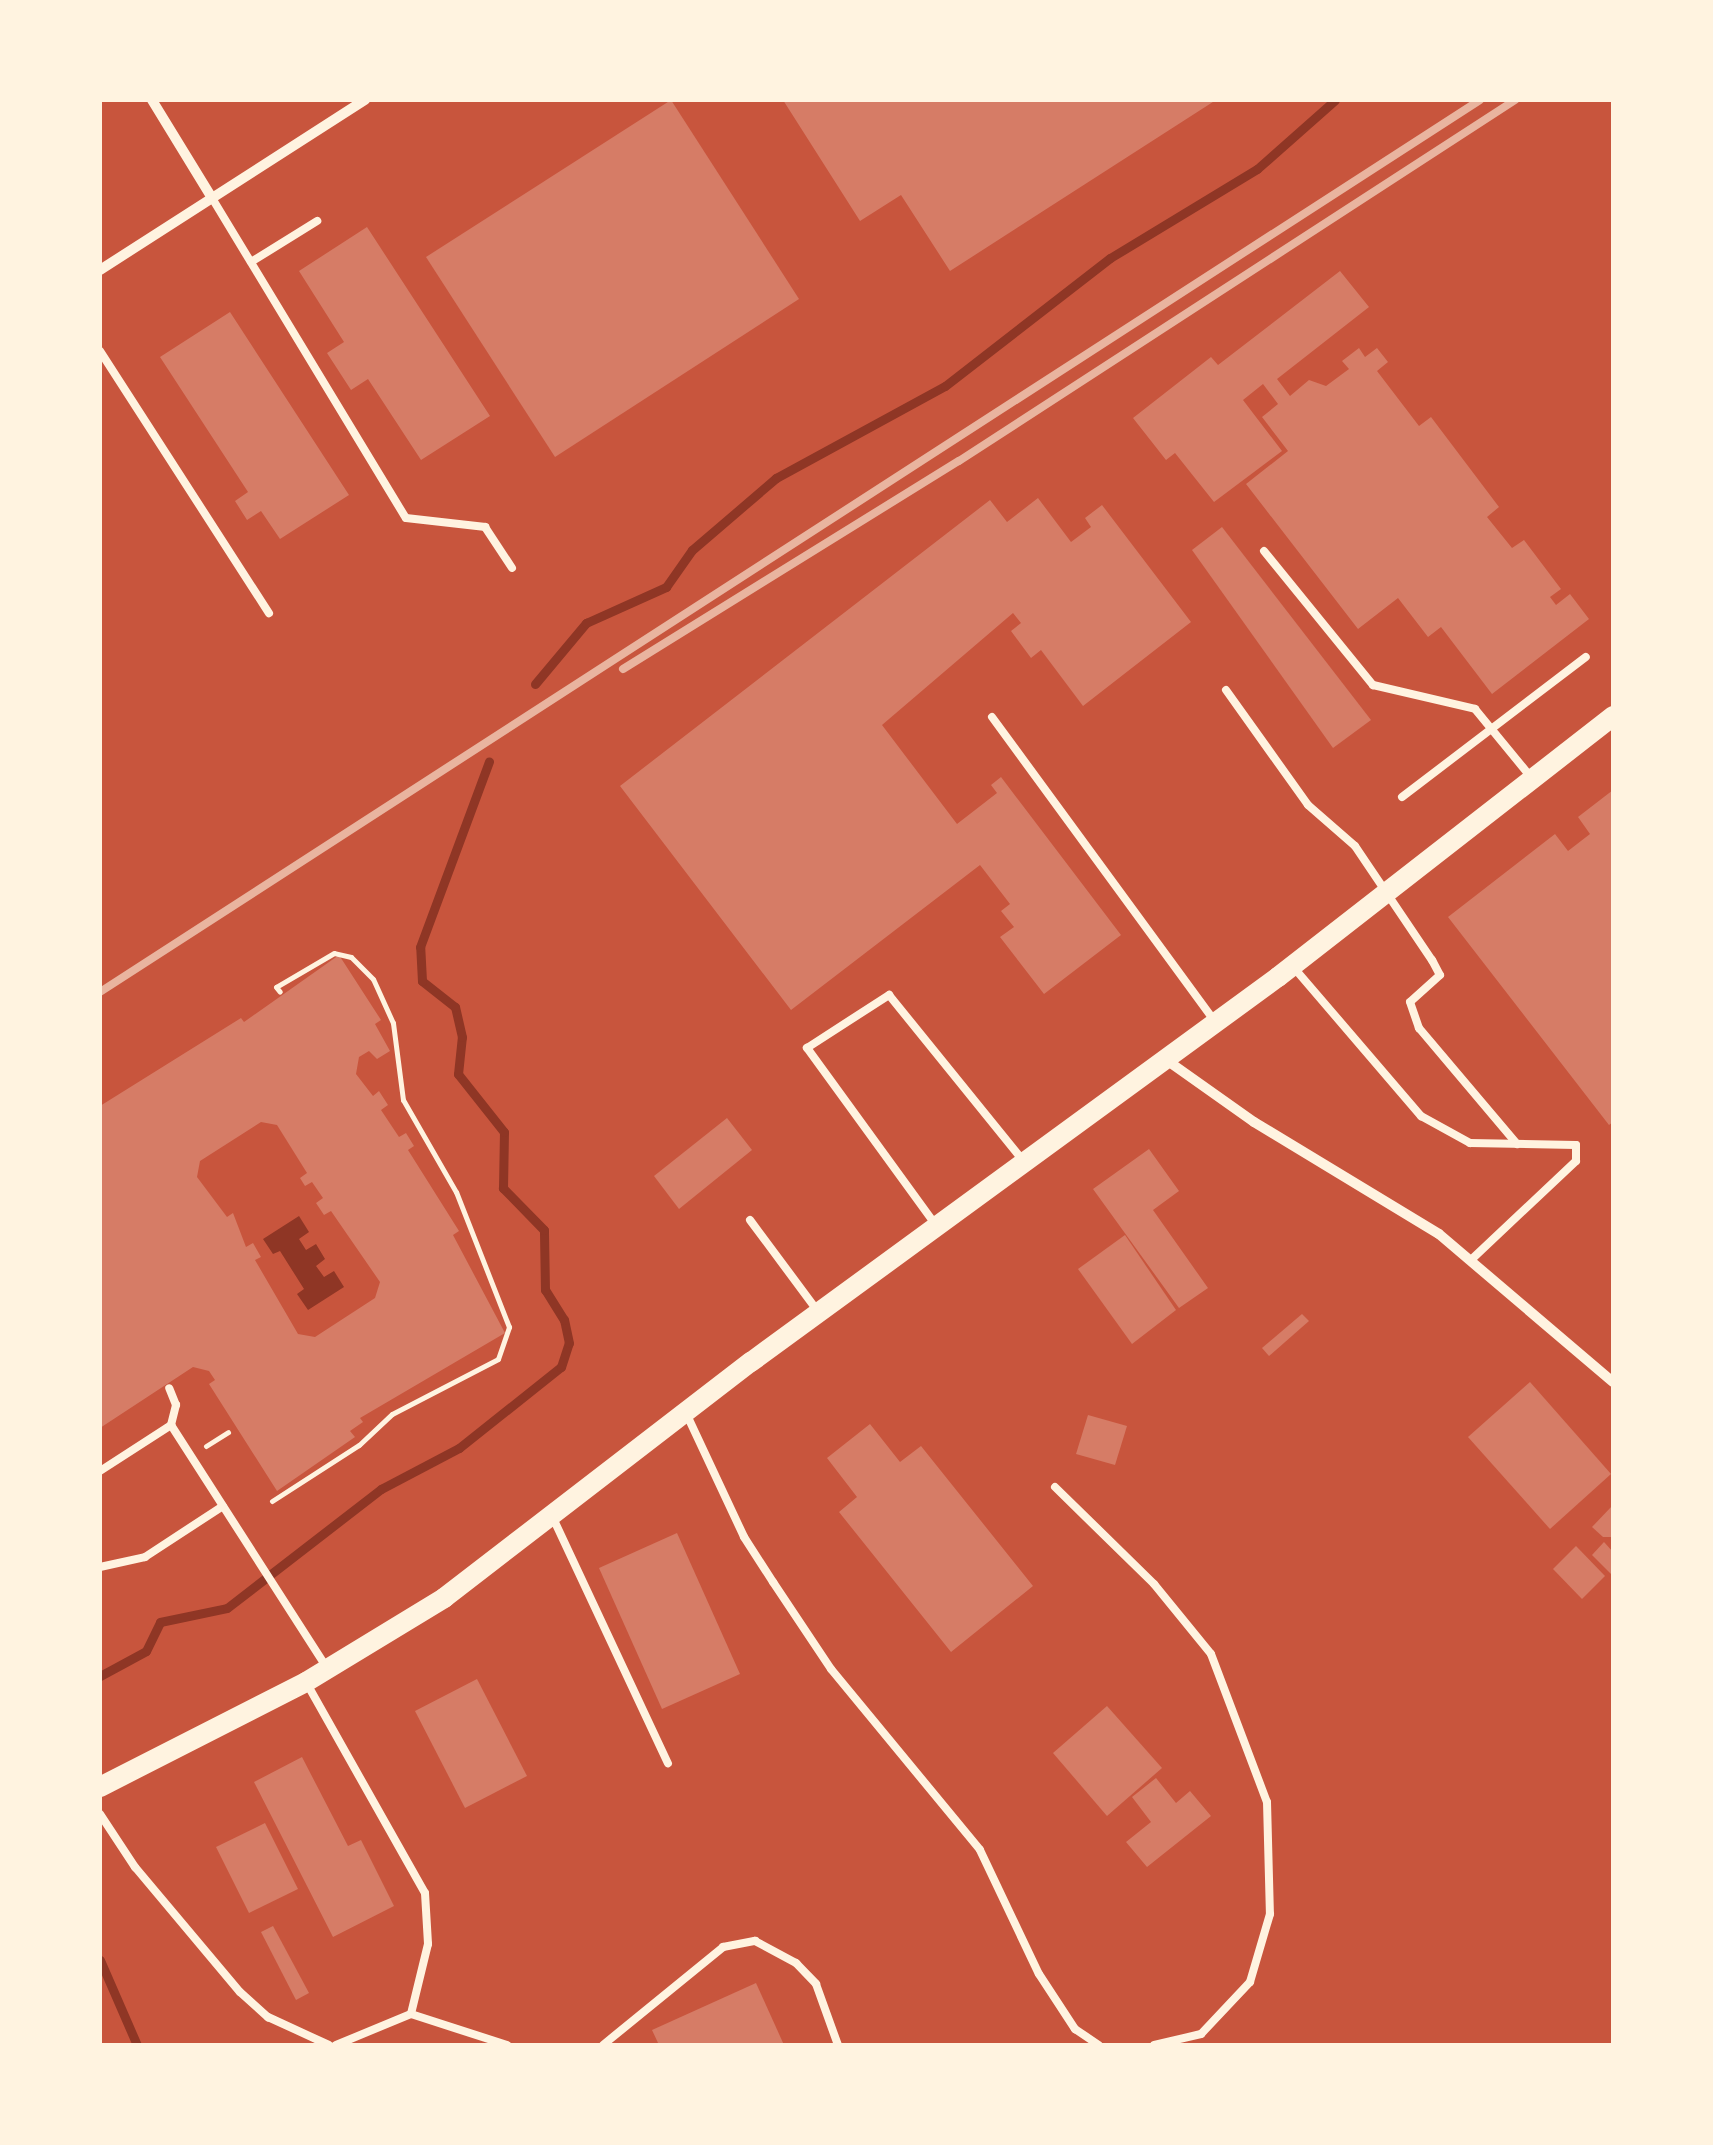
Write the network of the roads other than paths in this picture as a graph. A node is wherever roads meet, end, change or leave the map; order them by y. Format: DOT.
graph roads {
  1 [pos="152,100"];
  2 [pos="365,100"];
  3 [pos="212,198"];
  4 [pos="317,221"];
  5 [pos="251,262"];
  6 [pos="100,270"];
  7 [pos="100,351"];
  8 [pos="1264,551"];
  9 [pos="512,568"];
  10 [pos="269,613"];
  11 [pos="1586,657"];
  12 [pos="1226,690"];
  13 [pos="1613,716"];
  14 [pos="992,718"];
  15 [pos="1492,730"];
  16 [pos="1533,780"];
  17 [pos="1402,797"];
  18 [pos="1387,894"];
  19 [pos="1292,966"];
  20 [pos="1215,1022"];
  21 [pos="1164,1058"];
  22 [pos="1517,1144"];
  23 [pos="1025,1163"];
  24 [pos="750,1220"];
  25 [pos="937,1227"];
  26 [pos="1470,1260"];
  27 [pos="818,1313"];
  28 [pos="1613,1382"];
  29 [pos="168,1388"];
  30 [pos="686,1413"];
  31 [pos="171,1425"];
  32 [pos="100,1471"];
  33 [pos="1055,1487"];
  34 [pos="223,1506"];
  35 [pos="553,1518"];
  36 [pos="100,1567"];
  37 [pos="328,1669"];
  38 [pos="306,1682"];
  39 [pos="668,1762"];
  40 [pos="100,1787"];
  41 [pos="100,1814"];
  42 [pos="411,2014"];
  43 [pos="332,2045"];
  44 [pos="507,2045"];
  45 [pos="603,2045"];
  46 [pos="838,2045"];
  47 [pos="1099,2045"];
  48 [pos="1154,2045"];
  1 -- 3 [label="street"];
  2 -- 3 [label="street"];
  3 -- 5 [label="lane"];
  3 -- 6 [label="street"];
  4 -- 5 [label="lane"];
  5 -- 9 [label="lane"];
  7 -- 10 [label="lane"];
  8 -- 15 [label="lane"];
  11 -- 15 [label="lane"];
  12 -- 18 [label="lane"];
  13 -- 16 [label="main road"];
  14 -- 20 [label="lane"];
  15 -- 16 [label="lane"];
  15 -- 17 [label="lane"];
  16 -- 18 [label="main road"];
  18 -- 19 [label="main road"];
  18 -- 22 [label="lane"];
  19 -- 20 [label="main road"];
  19 -- 22 [label="lane"];
  20 -- 21 [label="main road"];
  21 -- 23 [label="main road"];
  21 -- 26 [label="street"];
  22 -- 26 [label="lane"];
  23 -- 25 [label="main road"];
  23 -- 25 [label="lane"];
  24 -- 27 [label="lane"];
  25 -- 27 [label="main road"];
  26 -- 28 [label="street"];
  27 -- 30 [label="main road"];
  29 -- 31 [label="lane"];
  30 -- 35 [label="main road"];
  30 -- 47 [label="lane"];
  31 -- 32 [label="lane"];
  31 -- 34 [label="lane"];
  33 -- 48 [label="lane"];
  34 -- 36 [label="lane"];
  34 -- 37 [label="lane"];
  35 -- 37 [label="main road"];
  35 -- 39 [label="lane"];
  37 -- 38 [label="main road"];
  38 -- 40 [label="main road"];
  38 -- 42 [label="lane"];
  41 -- 43 [label="lane"];
  42 -- 43 [label="lane"];
  42 -- 44 [label="lane"];
  45 -- 46 [label="lane"];
}
